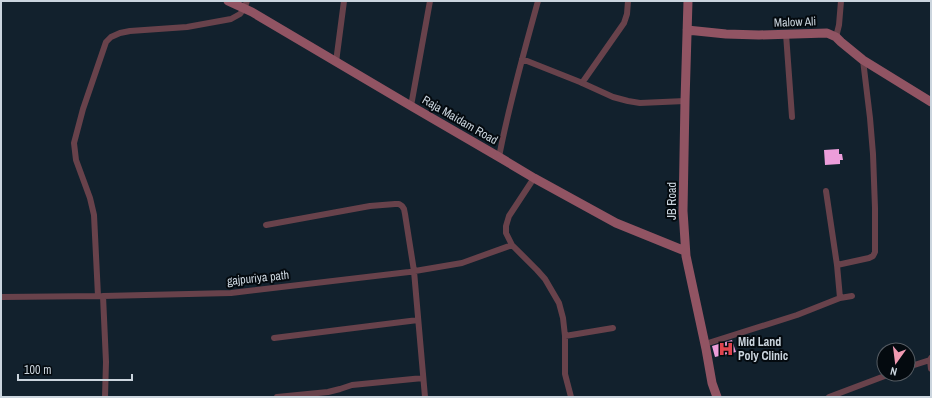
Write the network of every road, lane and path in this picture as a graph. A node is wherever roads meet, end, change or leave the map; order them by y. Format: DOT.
graph roads {
  1 [pos="228,1"];
  2 [pos="344,1"];
  3 [pos="430,1"];
  4 [pos="538,1"];
  5 [pos="628,1"];
  6 [pos="688,1"];
  7 [pos="841,1"];
  8 [pos="246,5"];
  9 [pos="687,30"];
  10 [pos="786,34"];
  11 [pos="836,37"];
  12 [pos="522,59"];
  13 [pos="864,60"];
  14 [pos="336,62"];
  15 [pos="582,83"];
  16 [pos="685,101"];
  17 [pos="931,102"];
  18 [pos="411,106"];
  19 [pos="792,117"];
  20 [pos="500,157"];
  21 [pos="534,178"];
  22 [pos="826,191"];
  23 [pos="266,225"];
  24 [pos="512,245"];
  25 [pos="685,251"];
  26 [pos="837,266"];
  27 [pos="414,271"];
  28 [pos="100,296"];
  29 [pos="852,296"];
  30 [pos="1,297"];
  31 [pos="840,298"];
  32 [pos="418,320"];
  33 [pos="613,328"];
  34 [pos="565,336"];
  35 [pos="274,338"];
  36 [pos="705,344"];
  37 [pos="930,359"];
  38 [pos="916,364"];
  39 [pos="931,369"];
  40 [pos="423,378"];
  41 [pos="876,379"];
  42 [pos="105,397"];
  43 [pos="278,397"];
  44 [pos="425,397"];
  45 [pos="571,397"];
  46 [pos="717,397"];
  47 [pos="829,397"];
  1 -- 8 [label="street, Raja Maidam Road"];
  2 -- 14 [label="street"];
  3 -- 18 [label="street"];
  4 -- 12 [label="street"];
  5 -- 15 [label="street"];
  6 -- 9 [label="street, JB Road"];
  7 -- 11 [label="street"];
  8 -- 14 [label="street, Raja Maidam Road"];
  8 -- 28 [label="street"];
  9 -- 10 [label="street, Malow Ali"];
  9 -- 16 [label="street, JB Road"];
  10 -- 11 [label="street, Malow Ali"];
  10 -- 19 [label="street"];
  11 -- 13 [label="street, Malow Ali"];
  12 -- 15 [label="street"];
  12 -- 20 [label="street"];
  13 -- 17 [label="street, Malow Ali"];
  13 -- 26 [label="street"];
  14 -- 18 [label="street, Raja Maidam Road"];
  15 -- 16 [label="street"];
  16 -- 25 [label="street, JB Road"];
  18 -- 20 [label="street, Raja Maidam Road"];
  20 -- 21 [label="street, Raja Maidam Road"];
  21 -- 24 [label="street"];
  21 -- 25 [label="street, Raja Maidam Road"];
  22 -- 26 [label="street"];
  23 -- 27 [label="street"];
  24 -- 27 [label="street, gajpuriya path"];
  24 -- 34 [label="street"];
  25 -- 36 [label="street, JB Road"];
  26 -- 31 [label="street"];
  27 -- 28 [label="street, gajpuriya path"];
  27 -- 32 [label="street"];
  28 -- 30 [label="street, gajpuriya path"];
  28 -- 42 [label="street"];
  29 -- 31 [label="street"];
  31 -- 36 [label="street"];
  32 -- 35 [label="street"];
  32 -- 40 [label="street"];
  33 -- 34 [label="street"];
  34 -- 45 [label="street"];
  36 -- 46 [label="street, JB Road"];
  37 -- 38 [label="street"];
  37 -- 39 [label="street"];
  40 -- 43 [label="street"];
  40 -- 44 [label="street"];
  41 -- 47 [label="street"];
}
